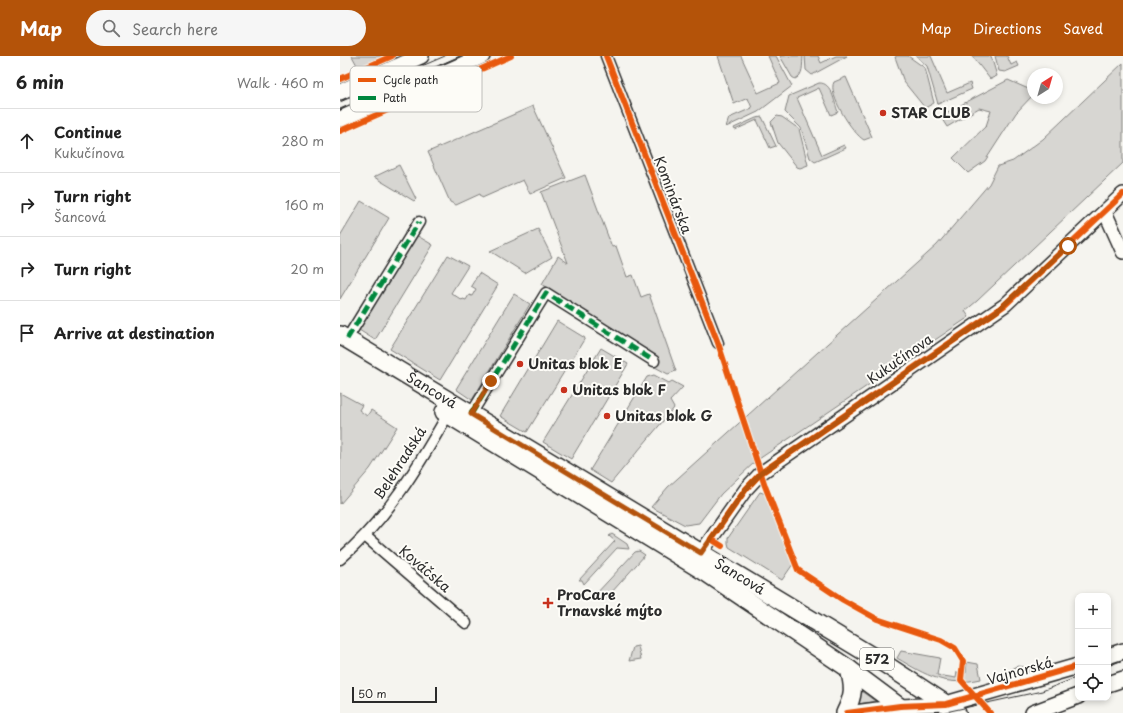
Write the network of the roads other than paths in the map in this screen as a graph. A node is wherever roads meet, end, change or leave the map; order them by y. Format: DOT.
graph roads {
  1 [pos="421,56"];
  2 [pos="482,56"];
  3 [pos="606,56"];
  4 [pos="398,66"];
  5 [pos="459,66"];
  6 [pos="350,88"];
  7 [pos="340,92"];
  8 [pos="356,112"];
  9 [pos="340,119"];
  10 [pos="1123,194"];
  11 [pos="1105,212"];
  12 [pos="419,222"];
  13 [pos="1123,252"];
  14 [pos="342,341"];
  15 [pos="718,343"];
  16 [pos="654,361"];
  17 [pos="448,414"];
  18 [pos="471,414"];
  19 [pos="365,536"];
  20 [pos="701,553"];
  21 [pos="340,559"];
  22 [pos="466,623"];
  23 [pos="1123,650"];
  24 [pos="1111,655"];
  25 [pos="1075,667"];
  26 [pos="849,669"];
  27 [pos="1123,679"];
  28 [pos="1111,683"];
  29 [pos="1075,697"];
  30 [pos="952,708"];
  31 [pos="904,710"];
  32 [pos="846,713"];
  33 [pos="1033,713"];
  1 -- 4 [label="main road"];
  2 -- 5 [label="main road"];
  3 -- 15 [label="street, Kominárska"];
  6 -- 7 [label="main road"];
  8 -- 9 [label="main road"];
  10 -- 11 [label="street, Kukučínova"];
  11 -- 13 [label="street"];
  11 -- 20 [label="street, Kukučínova"];
  12 -- 14 [label="street"];
  14 -- 17 [label="main road, Šancová / 572"];
  14 -- 18 [label="main road, Šancová / 572"];
  16 -- 18 [label="street"];
  17 -- 19 [label="street, Belehradská"];
  17 -- 26 [label="main road, Šancová / 572"];
  18 -- 20 [label="main road, Šancová / 572"];
  19 -- 21 [label="street, Belehradská"];
  19 -- 22 [label="street, Kováčska"];
  20 -- 30 [label="main road, Šancová / 572"];
  23 -- 24 [label="main road"];
  25 -- 30 [label="main road, Vajnorská"];
  26 -- 31 [label="main road, Šancová / 572"];
  26 -- 32 [label="main road"];
  27 -- 28 [label="main road"];
  29 -- 33 [label="main road"];
  30 -- 31 [label="street"];
  31 -- 32 [label="street"];
}
